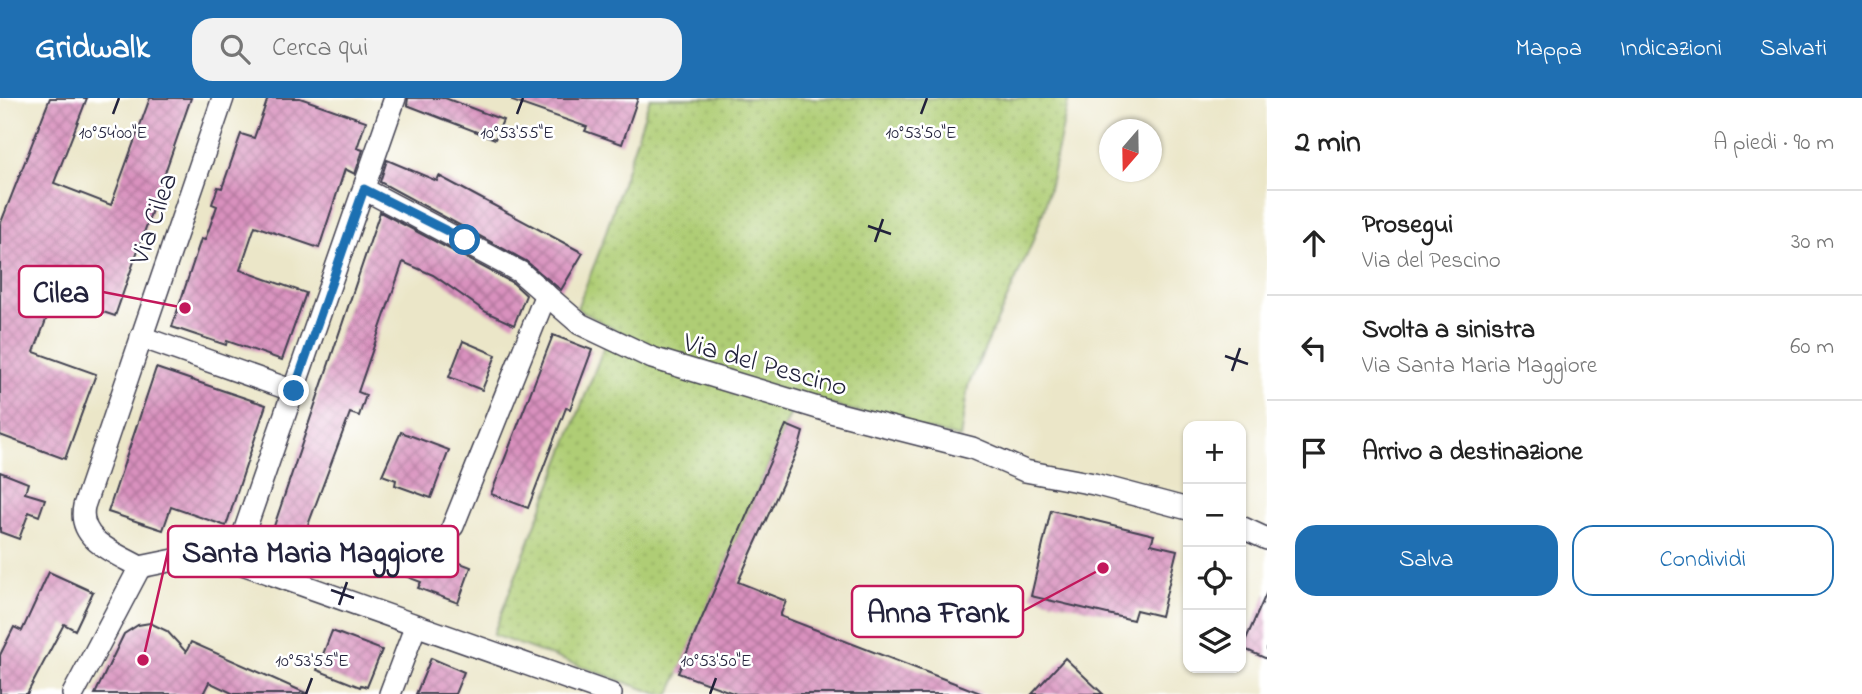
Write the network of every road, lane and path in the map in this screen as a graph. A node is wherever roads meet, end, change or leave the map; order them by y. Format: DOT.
graph roads {
  1 [pos="223,98"];
  2 [pos="395,98"];
  3 [pos="364,189"];
  4 [pos="546,294"];
  5 [pos="141,337"];
  6 [pos="294,391"];
  7 [pos="1183,508"];
  8 [pos="453,526"];
  9 [pos="1246,529"];
  10 [pos="1267,538"];
  11 [pos="234,561"];
  12 [pos="140,567"];
  13 [pos="416,625"];
  14 [pos="73,694"];
  15 [pos="390,694"];
  16 [pos="611,694"];
  1 -- 5 [label="street, Via Cilea"];
  2 -- 3 [label="street"];
  3 -- 4 [label="street, Via del Pescino"];
  3 -- 6 [label="street"];
  4 -- 7 [label="street, Via del Pescino"];
  4 -- 8 [label="street"];
  5 -- 6 [label="street"];
  5 -- 12 [label="street, Via Cilea"];
  6 -- 11 [label="street"];
  9 -- 10 [label="street"];
  11 -- 12 [label="street"];
  11 -- 13 [label="street"];
  12 -- 14 [label="street"];
  13 -- 15 [label="street"];
  13 -- 16 [label="street"];
}
